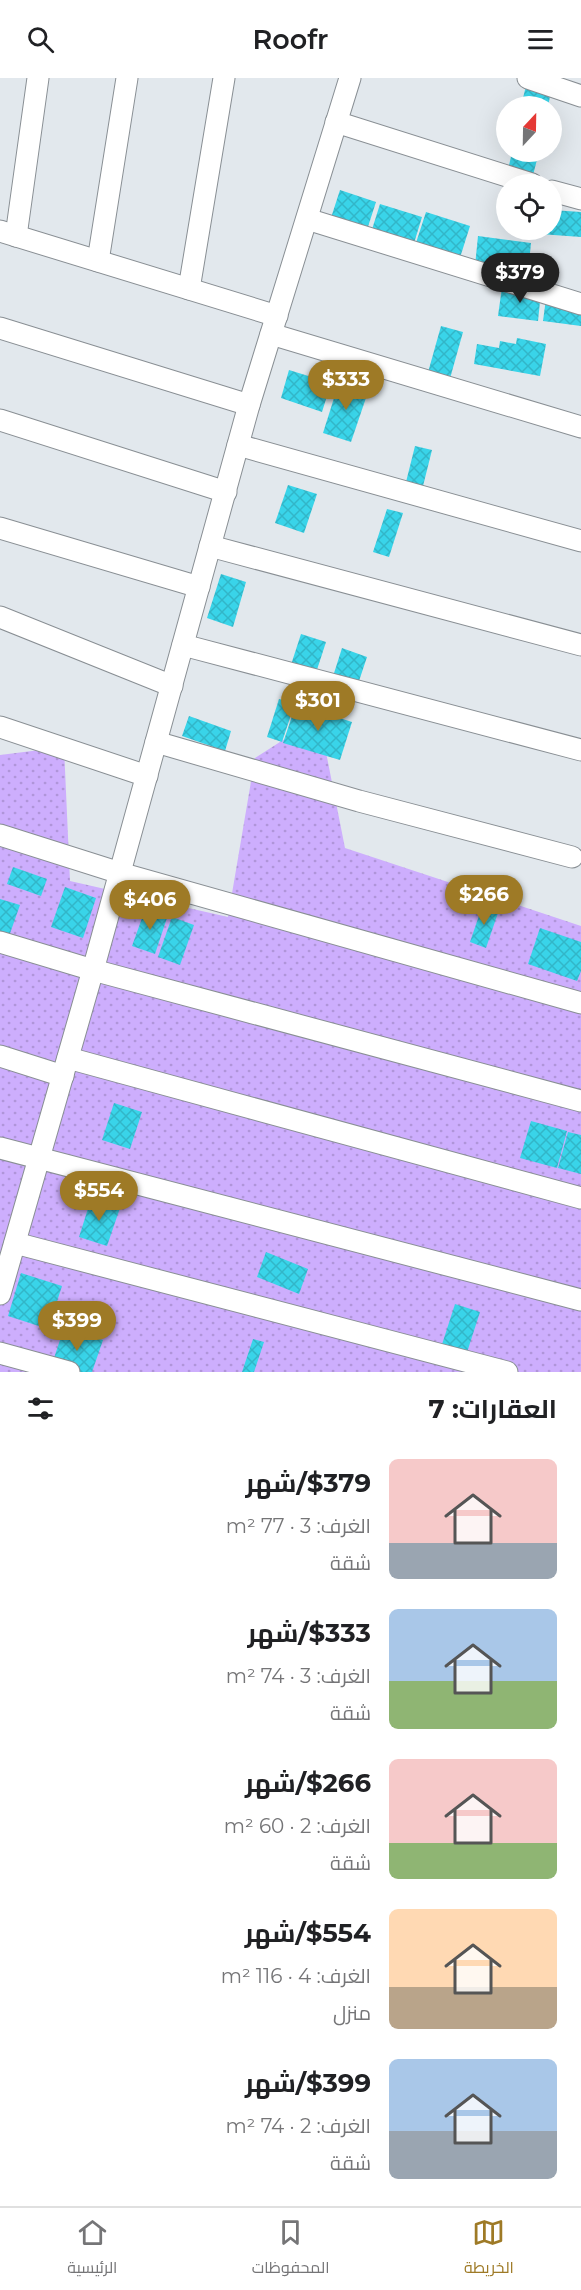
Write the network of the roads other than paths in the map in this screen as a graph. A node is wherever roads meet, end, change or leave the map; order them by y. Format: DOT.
graph roads {
  1 [pos="38,78"];
  2 [pos="127,78"];
  3 [pos="224,78"];
  4 [pos="350,78"];
  5 [pos="528,78"];
  6 [pos="581,96"];
  7 [pos="336,122"];
  8 [pos="500,174"];
  9 [pos="562,194"];
  10 [pos="581,199"];
  11 [pos="307,219"];
  12 [pos="8,234"];
  13 [pos="98,261"];
  14 [pos="189,290"];
  15 [pos="581,304"];
  16 [pos="274,325"];
  17 [pos="0,328"];
  18 [pos="249,405"];
  19 [pos="0,420"];
  20 [pos="581,427"];
  21 [pos="238,445"];
  22 [pos="226,492"];
  23 [pos="0,528"];
  24 [pos="581,541"];
  25 [pos="210,546"];
  26 [pos="199,587"];
  27 [pos="0,617"];
  28 [pos="183,645"];
  29 [pos="581,645"];
  30 [pos="172,686"];
  31 [pos="0,727"];
  32 [pos="156,742"];
  33 [pos="581,750"];
  34 [pos="147,776"];
  35 [pos="0,835"];
  36 [pos="572,857"];
  37 [pos="120,873"];
  38 [pos="0,942"];
  39 [pos="93,970"];
  40 [pos="581,1003"];
  41 [pos="0,1056"];
  42 [pos="65,1067"];
  43 [pos="581,1101"];
  44 [pos="0,1148"];
  45 [pos="40,1157"];
  46 [pos="581,1198"];
  47 [pos="15,1243"];
  48 [pos="4,1267"];
  49 [pos="0,1294"];
  50 [pos="581,1300"];
  51 [pos="0,1353"];
  52 [pos="69,1372"];
  53 [pos="507,1372"];
  1 -- 12 [label="street"];
  2 -- 13 [label="street"];
  3 -- 14 [label="street"];
  4 -- 7 [label="street"];
  5 -- 6 [label="street"];
  7 -- 8 [label="street"];
  7 -- 11 [label="street"];
  9 -- 10 [label="street"];
  11 -- 15 [label="street"];
  11 -- 16 [label="street"];
  12 -- 13 [label="street"];
  13 -- 14 [label="street"];
  14 -- 16 [label="street"];
  16 -- 18 [label="street"];
  16 -- 20 [label="street"];
  17 -- 18 [label="street"];
  18 -- 21 [label="street"];
  19 -- 22 [label="street"];
  21 -- 22 [label="street"];
  21 -- 24 [label="street"];
  22 -- 25 [label="street"];
  23 -- 26 [label="street"];
  25 -- 26 [label="street"];
  25 -- 29 [label="street"];
  26 -- 28 [label="street"];
  27 -- 30 [label="street"];
  28 -- 30 [label="street"];
  28 -- 33 [label="street"];
  30 -- 32 [label="street"];
  31 -- 34 [label="street"];
  32 -- 34 [label="street"];
  32 -- 36 [label="street"];
  34 -- 37 [label="street"];
  35 -- 37 [label="street"];
  37 -- 39 [label="street"];
  37 -- 40 [label="street"];
  38 -- 39 [label="street"];
  39 -- 42 [label="street"];
  39 -- 43 [label="street"];
  41 -- 42 [label="street"];
  42 -- 45 [label="street"];
  42 -- 46 [label="street"];
  44 -- 45 [label="street"];
  45 -- 47 [label="street"];
  45 -- 50 [label="street"];
  47 -- 48 [label="street"];
  47 -- 53 [label="street"];
  48 -- 49 [label="street"];
  51 -- 52 [label="street"];
}
